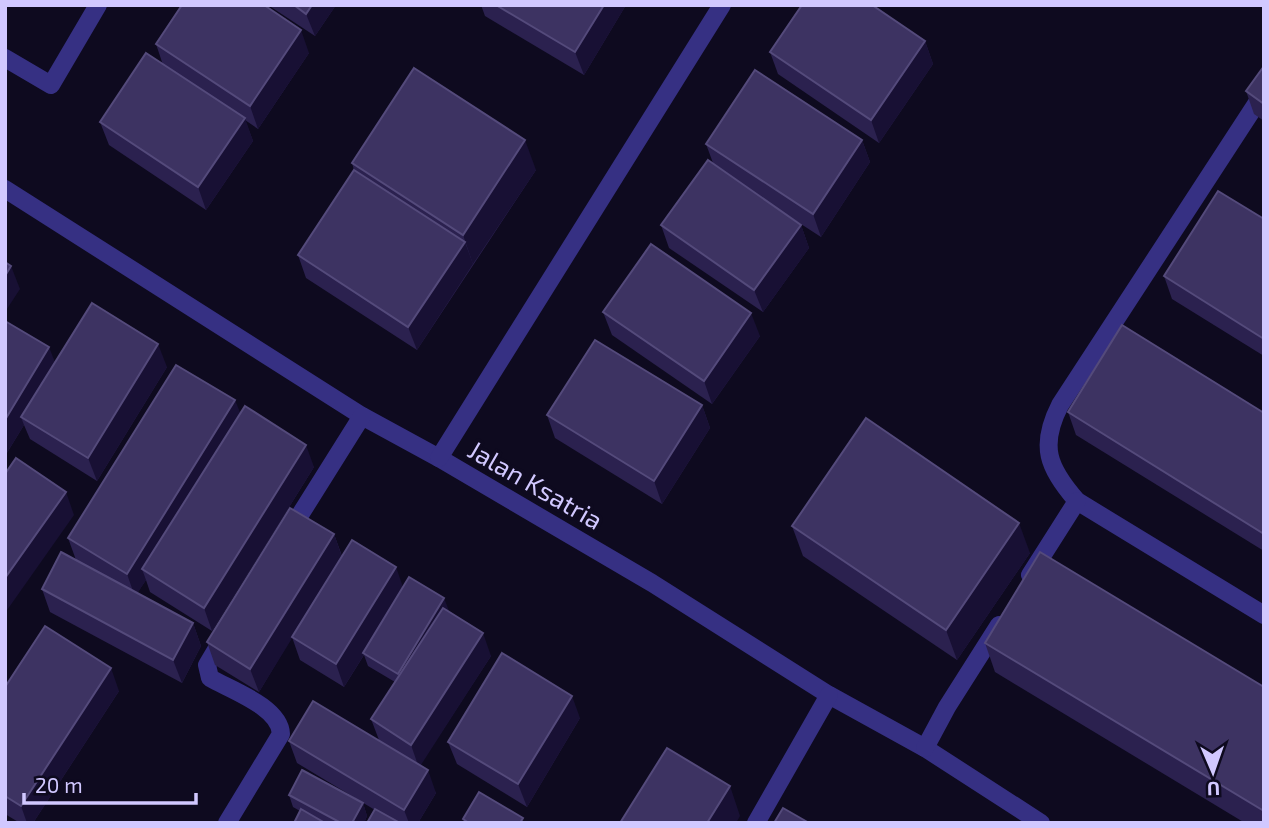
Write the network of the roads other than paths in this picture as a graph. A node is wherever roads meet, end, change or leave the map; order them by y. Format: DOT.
graph roads {
  1 [pos="98,5"];
  2 [pos="722,5"];
  3 [pos="5,58"];
  4 [pos="1264,92"];
  5 [pos="5,189"];
  6 [pos="362,416"];
  7 [pos="439,458"];
  8 [pos="1077,501"];
  9 [pos="280,546"];
  10 [pos="1019,593"];
  11 [pos="1005,615"];
  12 [pos="1264,615"];
  13 [pos="236,618"];
  14 [pos="829,695"];
  15 [pos="925,748"];
  16 [pos="227,823"];
  17 [pos="756,823"];
  18 [pos="1041,823"];
  1 -- 3 [label="street"];
  2 -- 7 [label="street"];
  4 -- 8 [label="street"];
  5 -- 6 [label="street, Jalan Ksatria"];
  6 -- 7 [label="street, Jalan Ksatria"];
  6 -- 9 [label="street"];
  7 -- 14 [label="street, Jalan Ksatria"];
  8 -- 10 [label="street"];
  8 -- 12 [label="street"];
  11 -- 15 [label="street"];
  13 -- 16 [label="street"];
  14 -- 15 [label="street, Jalan Ksatria"];
  14 -- 17 [label="street"];
  15 -- 18 [label="street, Jalan Ksatria"];
}
